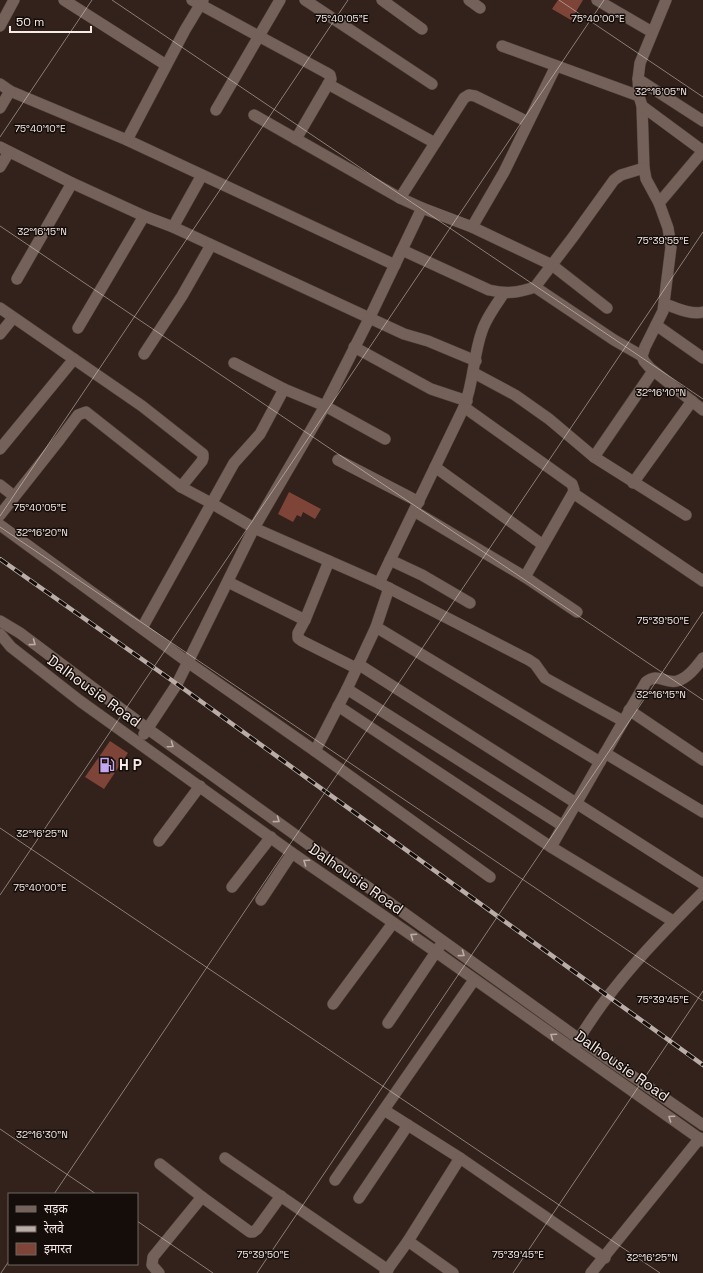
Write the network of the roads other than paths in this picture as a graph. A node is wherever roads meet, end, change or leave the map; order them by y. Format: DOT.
graph roads {
  1 [pos="14,0"];
  2 [pos="64,0"];
  3 [pos="280,0"];
  4 [pos="305,0"];
  5 [pos="382,0"];
  6 [pos="470,0"];
  7 [pos="597,0"];
  8 [pos="666,0"];
  9 [pos="199,2"];
  10 [pos="480,8"];
  11 [pos="0,26"];
  12 [pos="422,28"];
  13 [pos="652,32"];
  14 [pos="259,36"];
  15 [pos="502,46"];
  16 [pos="166,65"];
  17 [pos="556,66"];
  18 [pos="638,79"];
  19 [pos="0,84"];
  20 [pos="328,84"];
  21 [pos="432,84"];
  22 [pos="10,90"];
  23 [pos="641,101"];
  24 [pos="0,108"];
  25 [pos="216,110"];
  26 [pos="254,115"];
  27 [pos="701,116"];
  28 [pos="528,122"];
  29 [pos="127,140"];
  30 [pos="296,140"];
  31 [pos="435,143"];
  32 [pos="5,150"];
  33 [pos="703,151"];
  34 [pos="0,167"];
  35 [pos="644,168"];
  36 [pos="202,175"];
  37 [pos="72,183"];
  38 [pos="400,198"];
  39 [pos="659,203"];
  40 [pos="422,208"];
  41 [pos="144,216"];
  42 [pos="472,226"];
  43 [pos="173,227"];
  44 [pos="211,245"];
  45 [pos="402,250"];
  46 [pos="395,265"];
  47 [pos="552,265"];
  48 [pos="17,279"];
  49 [pos="535,287"];
  50 [pos="504,293"];
  51 [pos="665,304"];
  52 [pos="0,308"];
  53 [pos="607,308"];
  54 [pos="703,312"];
  55 [pos="13,318"];
  56 [pos="369,318"];
  57 [pos="656,325"];
  58 [pos="78,328"];
  59 [pos="0,334"];
  60 [pos="354,347"];
  61 [pos="144,354"];
  62 [pos="642,356"];
  63 [pos="703,358"];
  64 [pos="74,359"];
  65 [pos="476,361"];
  66 [pos="234,363"];
  67 [pos="653,371"];
  68 [pos="474,372"];
  69 [pos="284,389"];
  70 [pos="692,401"];
  71 [pos="465,404"];
  72 [pos="325,406"];
  73 [pos="703,410"];
  74 [pos="385,439"];
  75 [pos="0,448"];
  76 [pos="594,457"];
  77 [pos="338,460"];
  78 [pos="435,467"];
  79 [pos="633,482"];
  80 [pos="0,485"];
  81 [pos="181,487"];
  82 [pos="573,493"];
  83 [pos="14,496"];
  84 [pos="211,503"];
  85 [pos="416,506"];
  86 [pos="0,515"];
  87 [pos="686,515"];
  88 [pos="0,525"];
  89 [pos="254,528"];
  90 [pos="543,545"];
  91 [pos="390,560"];
  92 [pos="328,561"];
  93 [pos="525,577"];
  94 [pos="703,581"];
  95 [pos="228,582"];
  96 [pos="384,585"];
  97 [pos="470,603"];
  98 [pos="577,612"];
  99 [pos="305,620"];
  100 [pos="0,621"];
  101 [pos="376,627"];
  102 [pos="142,628"];
  103 [pos="0,634"];
  104 [pos="189,663"];
  105 [pos="701,664"];
  106 [pos="357,666"];
  107 [pos="347,689"];
  108 [pos="338,706"];
  109 [pos="629,710"];
  110 [pos="623,721"];
  111 [pos="148,729"];
  112 [pos="139,742"];
  113 [pos="315,751"];
  114 [pos="602,757"];
  115 [pos="703,760"];
  116 [pos="200,786"];
  117 [pos="576,804"];
  118 [pos="703,812"];
  119 [pos="563,826"];
  120 [pos="271,837"];
  121 [pos="159,841"];
  122 [pos="551,847"];
  123 [pos="292,853"];
  124 [pos="490,877"];
  125 [pos="703,884"];
  126 [pos="232,887"];
  127 [pos="703,892"];
  128 [pos="261,900"];
  129 [pos="674,921"];
  130 [pos="393,923"];
  131 [pos="443,940"];
  132 [pos="436,952"];
  133 [pos="474,980"];
  134 [pos="333,1004"];
  135 [pos="388,1023"];
  136 [pos="579,1039"];
  137 [pos="573,1050"];
  138 [pos="384,1110"];
  139 [pos="408,1125"];
  140 [pos="703,1125"];
  141 [pos="701,1140"];
  142 [pos="225,1158"];
  143 [pos="460,1158"];
  144 [pos="160,1164"];
  145 [pos="335,1180"];
  146 [pos="281,1196"];
  147 [pos="202,1197"];
  148 [pos="359,1198"];
  149 [pos="408,1241"];
  150 [pos="605,1258"];
  151 [pos="386,1271"];
  152 [pos="159,1273"];
  153 [pos="453,1273"];
  154 [pos="592,1273"];
  1 -- 11 [label="street"];
  2 -- 16 [label="street"];
  3 -- 14 [label="street"];
  4 -- 21 [label="street"];
  5 -- 12 [label="street"];
  6 -- 10 [label="street"];
  7 -- 13 [label="street"];
  8 -- 13 [label="street"];
  9 -- 14 [label="street"];
  9 -- 16 [label="street"];
  13 -- 18 [label="street"];
  14 -- 20 [label="street"];
  14 -- 25 [label="street"];
  15 -- 17 [label="street"];
  16 -- 29 [label="street"];
  17 -- 23 [label="street"];
  17 -- 28 [label="street"];
  18 -- 23 [label="street"];
  18 -- 27 [label="street"];
  19 -- 22 [label="street"];
  20 -- 30 [label="street"];
  20 -- 31 [label="street"];
  22 -- 24 [label="street"];
  22 -- 29 [label="street"];
  23 -- 33 [label="street"];
  23 -- 35 [label="street"];
  26 -- 30 [label="street"];
  28 -- 31 [label="street"];
  28 -- 42 [label="street"];
  29 -- 36 [label="street"];
  30 -- 38 [label="street"];
  31 -- 38 [label="street"];
  32 -- 34 [label="street"];
  32 -- 37 [label="street"];
  33 -- 39 [label="street"];
  35 -- 39 [label="street"];
  35 -- 47 [label="street"];
  36 -- 43 [label="street"];
  36 -- 46 [label="street"];
  37 -- 41 [label="street"];
  37 -- 48 [label="street"];
  38 -- 40 [label="street"];
  39 -- 51 [label="street"];
  40 -- 42 [label="street"];
  40 -- 45 [label="street"];
  41 -- 43 [label="street"];
  41 -- 58 [label="street"];
  42 -- 47 [label="street"];
  43 -- 44 [label="street"];
  44 -- 56 [label="street"];
  44 -- 61 [label="street"];
  45 -- 46 [label="street"];
  45 -- 50 [label="street"];
  46 -- 56 [label="street"];
  47 -- 49 [label="street"];
  47 -- 53 [label="street"];
  49 -- 50 [label="street"];
  49 -- 62 [label="street"];
  50 -- 65 [label="street"];
  51 -- 54 [label="street"];
  51 -- 57 [label="street"];
  52 -- 55 [label="street"];
  55 -- 59 [label="street"];
  55 -- 64 [label="street"];
  56 -- 60 [label="street"];
  56 -- 65 [label="street"];
  57 -- 62 [label="street"];
  57 -- 63 [label="street"];
  60 -- 71 [label="street"];
  60 -- 72 [label="street"];
  62 -- 67 [label="street"];
  64 -- 75 [label="street"];
  64 -- 81 [label="street"];
  65 -- 68 [label="street"];
  66 -- 69 [label="street"];
  67 -- 70 [label="street"];
  67 -- 76 [label="street"];
  68 -- 71 [label="street"];
  68 -- 76 [label="street"];
  69 -- 72 [label="street"];
  69 -- 84 [label="street"];
  70 -- 73 [label="street"];
  70 -- 79 [label="street"];
  71 -- 78 [label="street"];
  71 -- 82 [label="street"];
  72 -- 74 [label="street"];
  72 -- 89 [label="street"];
  76 -- 79 [label="street"];
  77 -- 85 [label="street"];
  78 -- 85 [label="street"];
  78 -- 90 [label="street"];
  79 -- 87 [label="street"];
  80 -- 83 [label="street"];
  81 -- 83 [label="street"];
  81 -- 84 [label="street"];
  82 -- 90 [label="street"];
  82 -- 94 [label="street"];
  83 -- 86 [label="street"];
  84 -- 89 [label="street"];
  84 -- 102 [label="street"];
  85 -- 91 [label="street"];
  85 -- 93 [label="street"];
  88 -- 102 [label="street"];
  89 -- 92 [label="street"];
  89 -- 95 [label="street"];
  90 -- 93 [label="street"];
  91 -- 96 [label="street"];
  91 -- 97 [label="street"];
  92 -- 96 [label="street"];
  92 -- 99 [label="street"];
  93 -- 98 [label="street"];
  95 -- 99 [label="street"];
  95 -- 104 [label="street"];
  96 -- 101 [label="street"];
  96 -- 110 [label="street"];
  99 -- 106 [label="street"];
  100 -- 111 [label="street, Dalhousie Road, one-way"];
  101 -- 106 [label="street"];
  101 -- 114 [label="street"];
  102 -- 104 [label="street"];
  103 -- 112 [label="street, Dalhousie Road"];
  104 -- 111 [label="street"];
  104 -- 113 [label="street"];
  105 -- 109 [label="street"];
  106 -- 107 [label="street"];
  106 -- 117 [label="street"];
  107 -- 108 [label="street"];
  107 -- 119 [label="street"];
  108 -- 113 [label="street"];
  108 -- 122 [label="street"];
  109 -- 110 [label="street"];
  109 -- 115 [label="street"];
  110 -- 114 [label="street"];
  111 -- 112 [label="street"];
  111 -- 131 [label="street, Dalhousie Road, one-way"];
  112 -- 116 [label="street, Dalhousie Road"];
  113 -- 124 [label="street"];
  114 -- 117 [label="street"];
  114 -- 118 [label="street"];
  116 -- 120 [label="street, Dalhousie Road"];
  116 -- 121 [label="street"];
  117 -- 119 [label="street"];
  117 -- 125 [label="street"];
  119 -- 122 [label="street"];
  120 -- 123 [label="street, Dalhousie Road"];
  120 -- 126 [label="street"];
  122 -- 129 [label="street"];
  123 -- 128 [label="street"];
  130 -- 123 [label="street, Dalhousie Road, one-way"];
  127 -- 129 [label="street"];
  129 -- 136 [label="street"];
  132 -- 130 [label="street, Dalhousie Road, one-way"];
  130 -- 134 [label="street"];
  131 -- 132 [label="street"];
  131 -- 136 [label="street, Dalhousie Road, one-way"];
  132 -- 133 [label="street, Dalhousie Road"];
  132 -- 135 [label="street"];
  137 -- 133 [label="street, Dalhousie Road, one-way"];
  133 -- 138 [label="street"];
  136 -- 137 [label="street"];
  136 -- 140 [label="street, Dalhousie Road"];
  141 -- 137 [label="street, Dalhousie Road, one-way"];
  138 -- 139 [label="street"];
  138 -- 145 [label="street"];
  139 -- 143 [label="street"];
  139 -- 148 [label="street"];
  141 -- 150 [label="street"];
  142 -- 146 [label="street"];
  143 -- 149 [label="street"];
  143 -- 150 [label="street"];
  144 -- 147 [label="street"];
  146 -- 147 [label="street"];
  146 -- 151 [label="street"];
  147 -- 152 [label="street"];
  149 -- 151 [label="street"];
  149 -- 153 [label="street"];
  150 -- 154 [label="street"];
}
